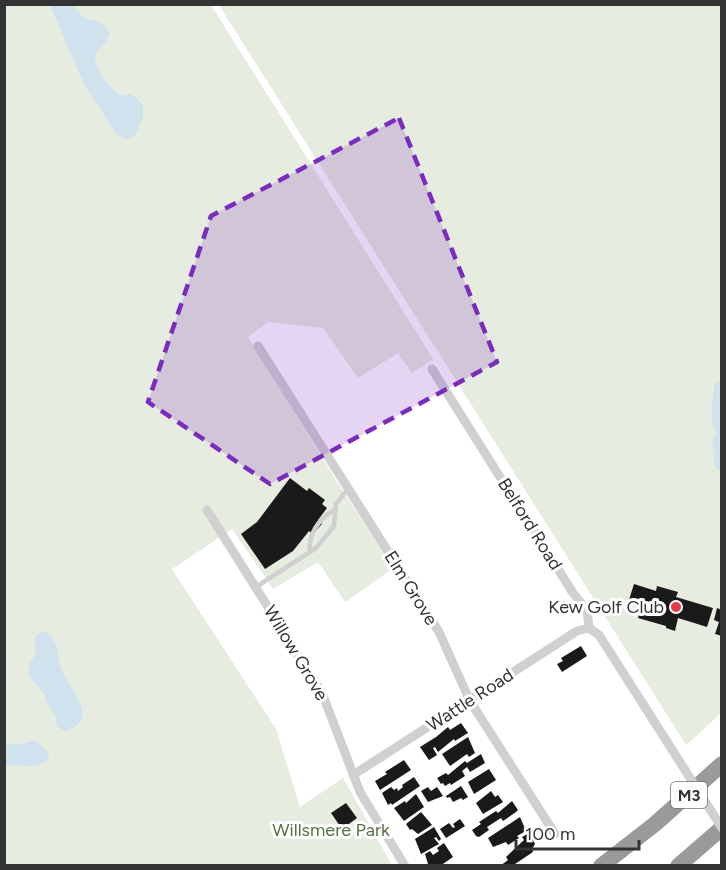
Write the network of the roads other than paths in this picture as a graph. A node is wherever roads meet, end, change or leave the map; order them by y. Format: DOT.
graph roads {
  1 [pos="258,346"];
  2 [pos="432,369"];
  3 [pos="349,489"];
  4 [pos="207,510"];
  5 [pos="335,510"];
  6 [pos="310,552"];
  7 [pos="256,587"];
  8 [pos="589,628"];
  9 [pos="470,701"];
  10 [pos="722,764"];
  11 [pos="353,775"];
  12 [pos="722,828"];
  13 [pos="555,834"];
  14 [pos="405,866"];
  15 [pos="601,866"];
  16 [pos="678,866"];
  1 -- 3 [label="street, Elm Grove"];
  2 -- 8 [label="street, Belford Road"];
  3 -- 5 [label="lane"];
  3 -- 9 [label="street, Elm Grove"];
  4 -- 7 [label="street, Willow Grove"];
  5 -- 6 [label="lane"];
  5 -- 6 [label="lane"];
  6 -- 7 [label="lane"];
  7 -- 11 [label="street, Willow Grove"];
  8 -- 9 [label="street, Wattle Road"];
  8 -- 12 [label="street, Belford Road, bridge"];
  9 -- 11 [label="street, Wattle Road"];
  9 -- 13 [label="street, Elm Grove"];
  10 -- 15 [label="highway, M3"];
  11 -- 14 [label="street, Willow Grove"];
  12 -- 16 [label="highway, M3"];
}
